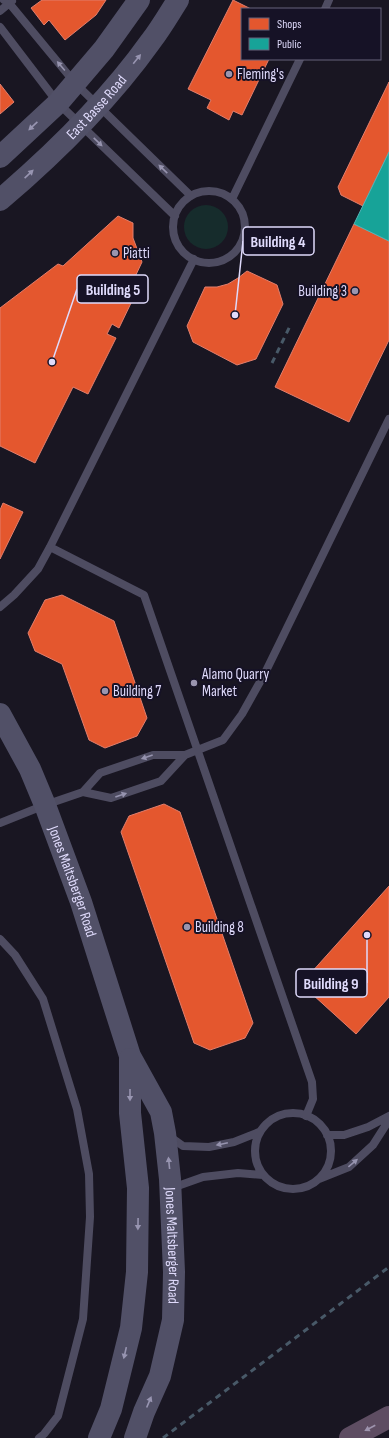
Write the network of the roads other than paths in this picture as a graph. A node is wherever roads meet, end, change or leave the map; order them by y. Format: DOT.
graph roads {
  1 [pos="139,0"];
  2 [pos="178,0"];
  3 [pos="9,1"];
  4 [pos="0,11"];
  5 [pos="0,27"];
  6 [pos="300,60"];
  7 [pos="75,83"];
  8 [pos="58,103"];
  9 [pos="98,106"];
  10 [pos="80,125"];
  11 [pos="0,157"];
  12 [pos="191,196"];
  13 [pos="232,199"];
  14 [pos="0,200"];
  15 [pos="175,216"];
  16 [pos="194,259"];
  17 [pos="389,419"];
  18 [pos="50,547"];
  19 [pos="0,607"];
  20 [pos="0,714"];
  21 [pos="197,750"];
  22 [pos="185,755"];
  23 [pos="83,792"];
  24 [pos="45,805"];
  25 [pos="0,823"];
  26 [pos="0,939"];
  27 [pos="130,1056"];
  28 [pos="306,1116"];
  29 [pos="389,1116"];
  30 [pos="389,1120"];
  31 [pos="259,1132"];
  32 [pos="165,1133"];
  33 [pos="327,1135"];
  34 [pos="263,1174"];
  35 [pos="318,1179"];
  36 [pos="171,1188"];
  37 [pos="389,1417"];
  38 [pos="39,1438"];
  39 [pos="99,1438"];
  40 [pos="135,1438"];
  41 [pos="350,1438"];
  1 -- 7 [label="main road, East Basse Road"];
  9 -- 2 [label="main road, East Basse Road, one-way"];
  3 -- 4 [label="lane"];
  7 -- 3 [label="lane, one-way"];
  5 -- 8 [label="lane"];
  6 -- 13 [label="lane"];
  7 -- 8 [label="main road, East Basse Road"];
  7 -- 9 [label="lane"];
  8 -- 10 [label="lane"];
  8 -- 11 [label="main road, East Basse Road, one-way"];
  9 -- 10 [label="main road, East Basse Road"];
  12 -- 9 [label="lane, one-way"];
  14 -- 10 [label="main road, East Basse Road, one-way"];
  10 -- 15 [label="lane, one-way"];
  12 -- 13 [label="lane"];
  12 -- 15 [label="lane"];
  13 -- 16 [label="lane"];
  15 -- 16 [label="lane"];
  16 -- 18 [label="lane"];
  17 -- 21 [label="lane"];
  18 -- 19 [label="lane"];
  18 -- 21 [label="lane"];
  20 -- 24 [label="main road, Jones Maltsberger Road"];
  21 -- 22 [label="lane"];
  21 -- 28 [label="lane"];
  22 -- 23 [label="lane, one-way"];
  23 -- 22 [label="lane, one-way"];
  23 -- 24 [label="lane"];
  24 -- 25 [label="lane"];
  24 -- 27 [label="main road, Jones Maltsberger Road"];
  26 -- 38 [label="lane"];
  27 -- 32 [label="main road, Jones Maltsberger Road"];
  27 -- 39 [label="main road, Jones Maltsberger Road, one-way"];
  28 -- 31 [label="lane"];
  28 -- 33 [label="lane"];
  29 -- 33 [label="lane"];
  35 -- 30 [label="lane, one-way"];
  31 -- 32 [label="lane, one-way"];
  31 -- 34 [label="lane"];
  36 -- 32 [label="main road, Jones Maltsberger Road, one-way"];
  33 -- 35 [label="lane"];
  34 -- 35 [label="lane"];
  34 -- 36 [label="lane"];
  40 -- 36 [label="main road, Jones Maltsberger Road, one-way"];
  37 -- 41 [label="highway, one-way"];
}
